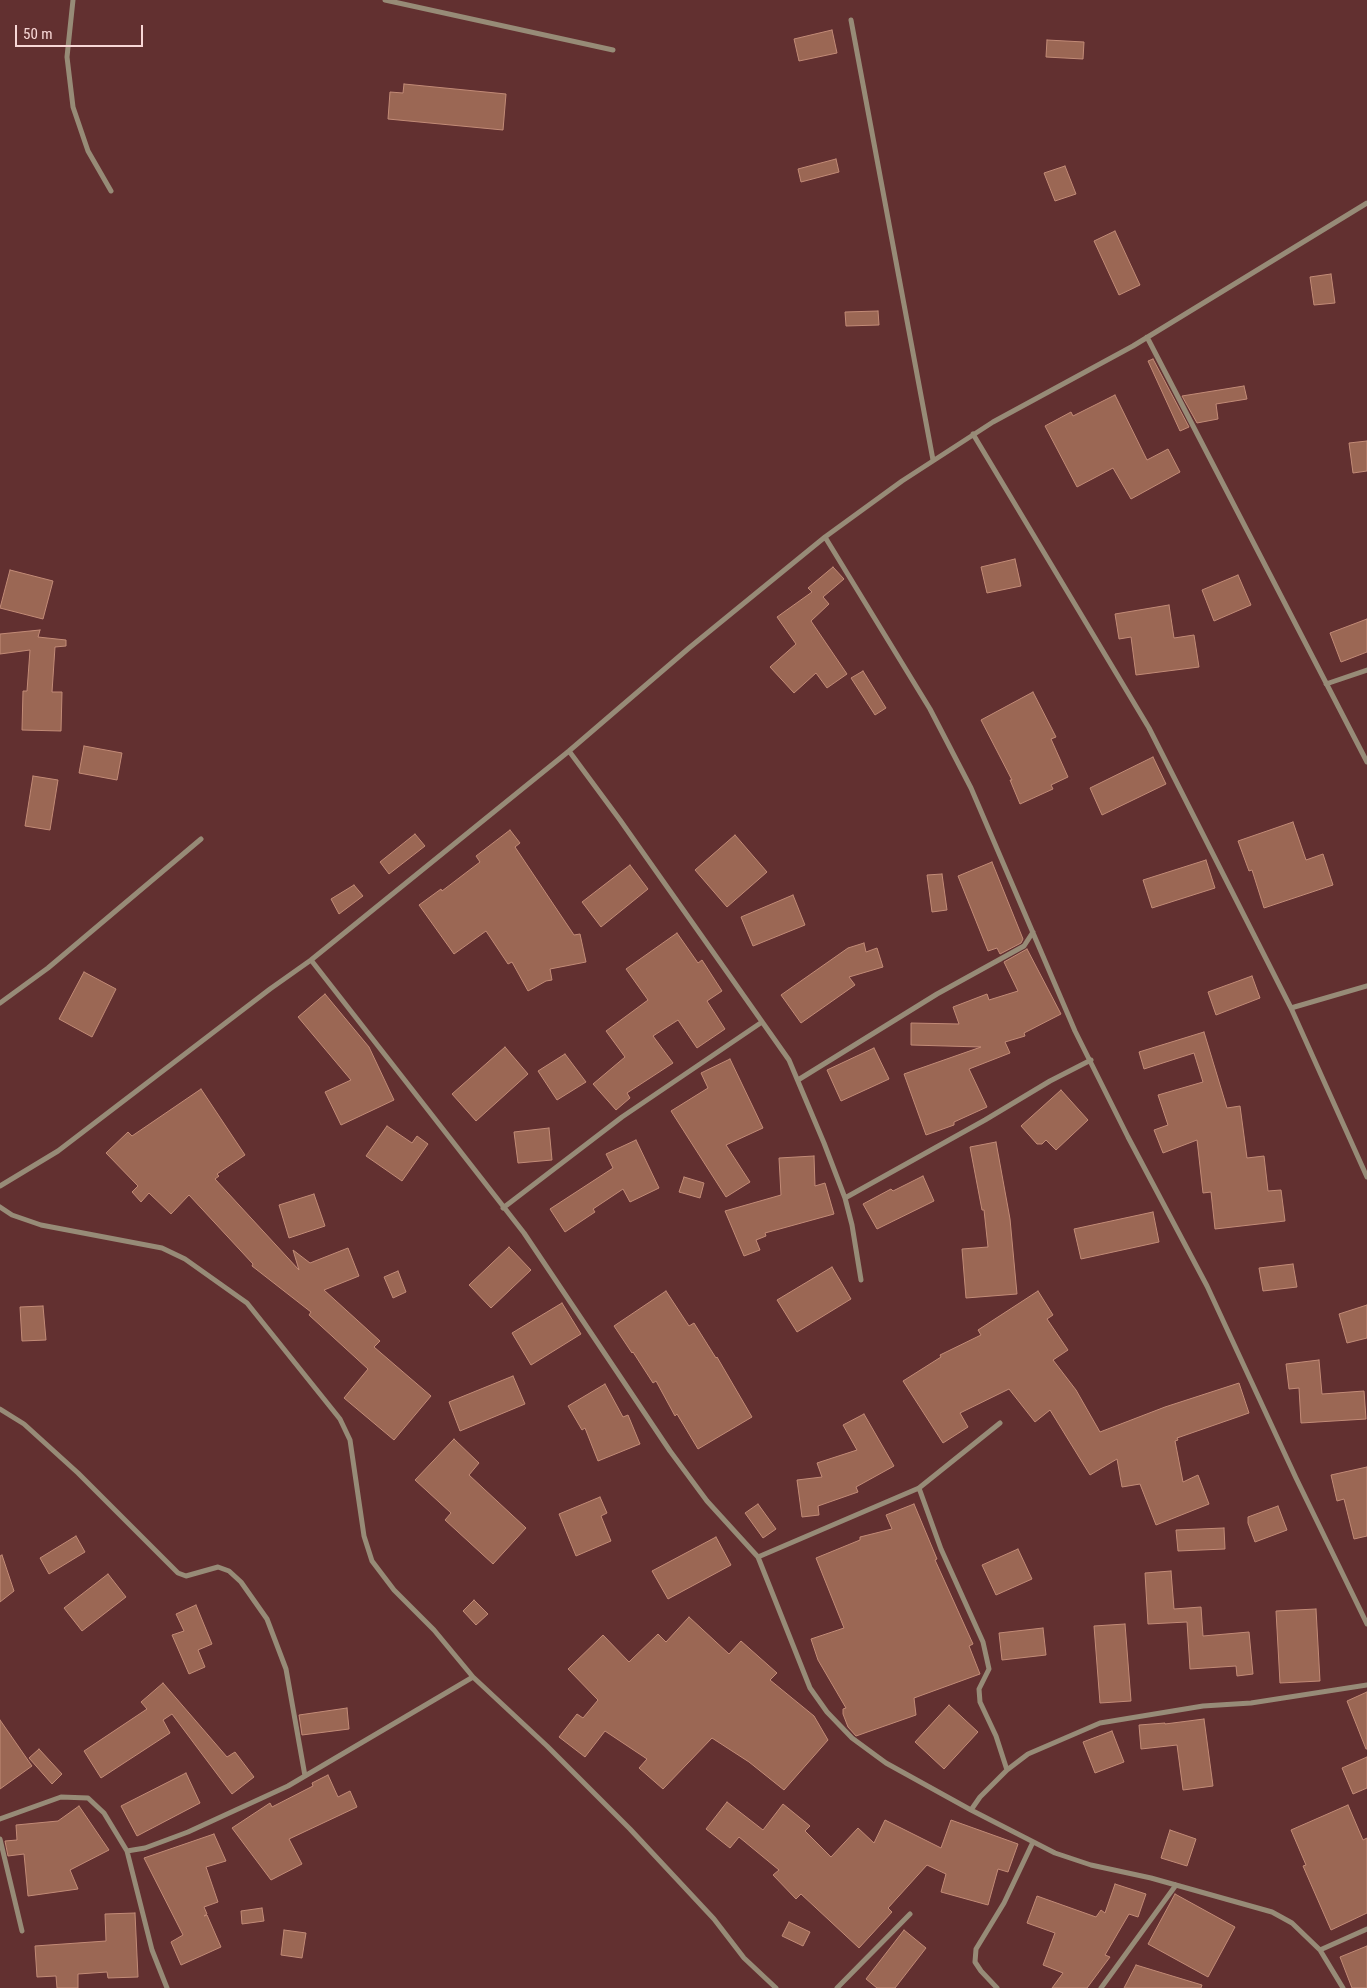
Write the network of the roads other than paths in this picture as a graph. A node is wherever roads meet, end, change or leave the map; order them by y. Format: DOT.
graph roads {
  1 [pos="73,0"];
  2 [pos="385,0"];
  3 [pos="851,20"];
  4 [pos="613,50"];
  5 [pos="111,191"];
  6 [pos="1367,202"];
  7 [pos="1147,337"];
  8 [pos="974,434"];
  9 [pos="933,460"];
  10 [pos="825,537"];
  11 [pos="1367,670"];
  12 [pos="1326,684"];
  13 [pos="569,751"];
  14 [pos="1367,762"];
  15 [pos="201,838"];
  16 [pos="1033,932"];
  17 [pos="311,960"];
  18 [pos="1367,986"];
  19 [pos="0,1003"];
  20 [pos="1292,1008"];
  21 [pos="762,1022"];
  22 [pos="1091,1060"];
  23 [pos="798,1080"];
  24 [pos="1365,1170"];
  25 [pos="1367,1177"];
  26 [pos="0,1186"];
  27 [pos="845,1198"];
  28 [pos="0,1207"];
  29 [pos="503,1208"];
  30 [pos="861,1280"];
  31 [pos="0,1409"];
  32 [pos="1000,1423"];
  33 [pos="919,1488"];
  34 [pos="758,1557"];
  35 [pos="1367,1624"];
  36 [pos="473,1677"];
  37 [pos="1367,1685"];
  38 [pos="1007,1770"];
  39 [pos="306,1776"];
  40 [pos="971,1810"];
  41 [pos="0,1819"];
  42 [pos="0,1839"];
  43 [pos="1033,1842"];
  44 [pos="127,1851"];
  45 [pos="1176,1885"];
  46 [pos="910,1914"];
  47 [pos="1367,1929"];
  48 [pos="22,1931"];
  49 [pos="1320,1950"];
  50 [pos="167,1988"];
  51 [pos="776,1988"];
  52 [pos="837,1988"];
  53 [pos="997,1988"];
  54 [pos="1101,1988"];
  55 [pos="1343,1988"];
  1 -- 5 [label="street"];
  2 -- 4 [label="street"];
  3 -- 9 [label="street"];
  6 -- 7 [label="street"];
  7 -- 8 [label="street"];
  7 -- 12 [label="street"];
  8 -- 9 [label="street"];
  8 -- 20 [label="street"];
  9 -- 10 [label="street"];
  10 -- 13 [label="street"];
  10 -- 16 [label="street"];
  11 -- 12 [label="street"];
  12 -- 14 [label="street"];
  13 -- 17 [label="street"];
  13 -- 21 [label="street"];
  15 -- 19 [label="street"];
  16 -- 22 [label="street"];
  16 -- 23 [label="street"];
  17 -- 26 [label="street"];
  17 -- 29 [label="street"];
  18 -- 20 [label="street"];
  20 -- 24 [label="street"];
  21 -- 23 [label="street"];
  21 -- 29 [label="street"];
  22 -- 27 [label="street"];
  22 -- 35 [label="street"];
  23 -- 27 [label="street"];
  24 -- 25 [label="street"];
  27 -- 30 [label="street"];
  28 -- 36 [label="street"];
  29 -- 34 [label="street"];
  31 -- 39 [label="street"];
  32 -- 33 [label="street"];
  33 -- 34 [label="street"];
  33 -- 38 [label="street"];
  34 -- 40 [label="street"];
  36 -- 39 [label="street"];
  36 -- 51 [label="street"];
  37 -- 38 [label="street"];
  38 -- 40 [label="street"];
  39 -- 44 [label="street"];
  40 -- 43 [label="street"];
  41 -- 44 [label="street"];
  42 -- 48 [label="street"];
  43 -- 45 [label="street"];
  43 -- 53 [label="street"];
  44 -- 50 [label="street"];
  45 -- 49 [label="street"];
  45 -- 54 [label="street"];
  46 -- 52 [label="street"];
  47 -- 49 [label="street"];
  49 -- 55 [label="street"];
}
